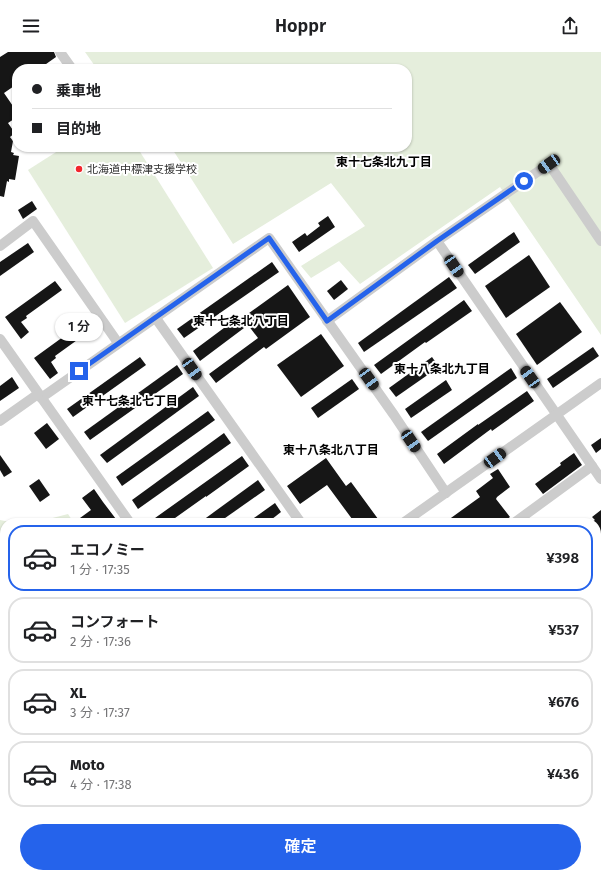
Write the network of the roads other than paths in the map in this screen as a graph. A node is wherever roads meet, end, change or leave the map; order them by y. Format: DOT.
graph roads {
  1 [pos="60,52"];
  2 [pos="68,64"];
  3 [pos="437,241"];
  4 [pos="601,241"];
  5 [pos="0,246"];
  6 [pos="155,317"];
  7 [pos="327,321"];
  8 [pos="0,339"];
  9 [pos="116,340"];
  10 [pos="601,383"];
  11 [pos="40,396"];
  12 [pos="556,414"];
  13 [pos="0,421"];
  14 [pos="596,466"];
  15 [pos="601,479"];
  16 [pos="446,493"];
  17 [pos="126,518"];
  18 [pos="297,518"];
  19 [pos="410,518"];
  20 [pos="521,518"];
  1 -- 2 [label="street"];
  3 -- 4 [label="street"];
  3 -- 7 [label="street"];
  3 -- 12 [label="street"];
  5 -- 9 [label="street"];
  6 -- 7 [label="street"];
  6 -- 11 [label="street"];
  6 -- 18 [label="street"];
  7 -- 16 [label="street"];
  8 -- 11 [label="street"];
  10 -- 12 [label="street"];
  11 -- 13 [label="street"];
  11 -- 17 [label="street"];
  12 -- 14 [label="street"];
  12 -- 16 [label="street"];
  14 -- 15 [label="street"];
  14 -- 20 [label="street"];
  16 -- 19 [label="street"];
}
